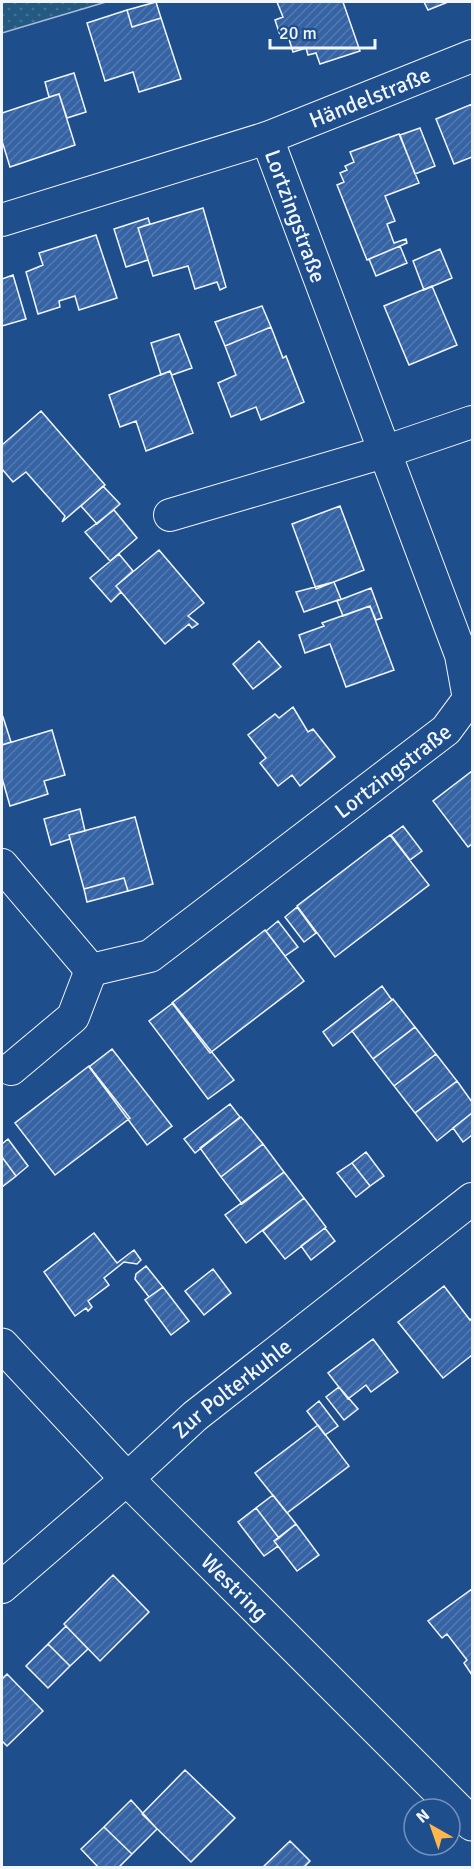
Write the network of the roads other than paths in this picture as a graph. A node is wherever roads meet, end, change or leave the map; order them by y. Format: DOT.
graph roads {
  1 [pos="472,56"];
  2 [pos="267,138"];
  3 [pos="2,220"];
  4 [pos="472,422"];
  5 [pos="384,452"];
  6 [pos="170,515"];
  7 [pos="2,865"];
  8 [pos="91,970"];
  9 [pos="11,1070"];
  10 [pos="472,1198"];
  11 [pos="2,1345"];
  12 [pos="128,1479"];
  13 [pos="2,1587"];
  14 [pos="472,1824"];
  1 -- 2 [label="street, Händelstraße"];
  2 -- 3 [label="street, Lortzingstraße"];
  2 -- 5 [label="street, Lortzingstraße"];
  4 -- 5 [label="street"];
  5 -- 6 [label="street"];
  5 -- 8 [label="street, Lortzingstraße"];
  7 -- 8 [label="street"];
  8 -- 9 [label="street"];
  10 -- 12 [label="street, Zur Polterkuhle"];
  11 -- 12 [label="street, Westring"];
  12 -- 13 [label="street, Zur Polterkuhle"];
  12 -- 14 [label="street, Westring"];
}
